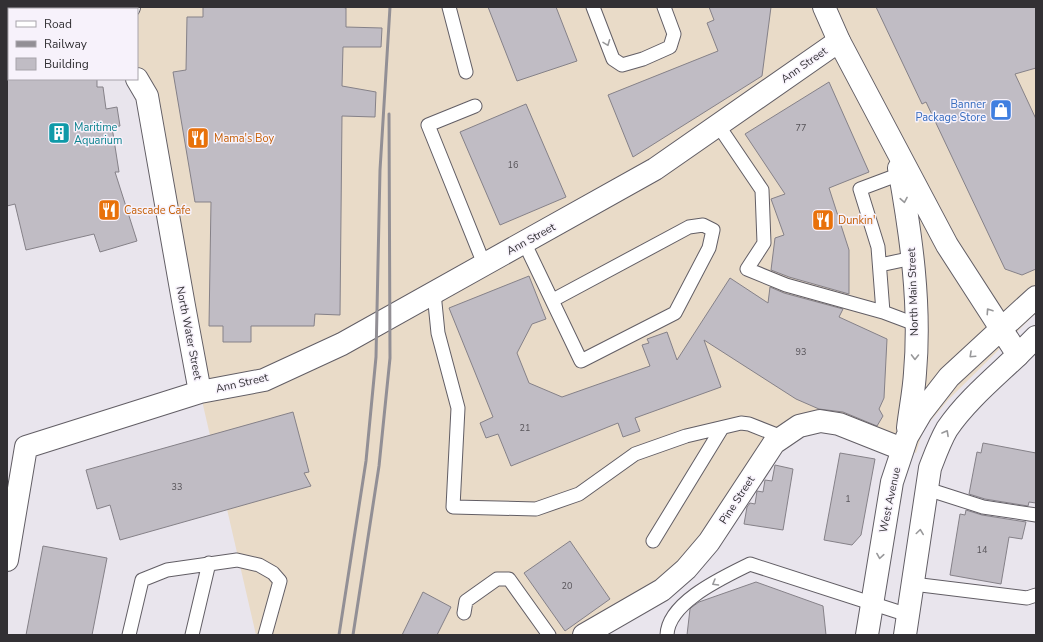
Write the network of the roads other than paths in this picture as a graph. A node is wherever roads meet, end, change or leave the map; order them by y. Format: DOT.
graph roads {
  1 [pos="449,7"];
  2 [pos="593,7"];
  3 [pos="664,7"];
  4 [pos="824,7"];
  5 [pos="839,40"];
  6 [pos="466,72"];
  7 [pos="138,80"];
  8 [pos="475,106"];
  9 [pos="718,125"];
  10 [pos="895,147"];
  11 [pos="900,174"];
  12 [pos="524,242"];
  13 [pos="913,258"];
  14 [pos="484,264"];
  15 [pos="880,265"];
  16 [pos="434,293"];
  17 [pos="1036,297"];
  18 [pos="553,300"];
  19 [pos="883,312"];
  20 [pos="915,324"];
  21 [pos="1001,329"];
  22 [pos="1036,338"];
  23 [pos="1018,355"];
  24 [pos="200,392"];
  25 [pos="722,428"];
  26 [pos="782,437"];
  27 [pos="905,443"];
  28 [pos="928,478"];
  29 [pos="1036,516"];
  30 [pos="653,541"];
  31 [pos="7,560"];
  32 [pos="209,563"];
  33 [pos="913,584"];
  34 [pos="1036,595"];
  35 [pos="872,603"];
  36 [pos="464,613"];
  37 [pos="906,625"];
  38 [pos="129,635"];
  39 [pos="192,635"];
  40 [pos="265,635"];
  41 [pos="549,635"];
  42 [pos="584,635"];
  43 [pos="667,635"];
  44 [pos="866,635"];
  1 -- 6 [label="lane"];
  2 -- 3 [label="lane, one-way"];
  4 -- 5 [label="street, North Main Street"];
  5 -- 9 [label="street, Ann Street"];
  5 -- 10 [label="street, North Main Street"];
  7 -- 24 [label="street, North Water Street"];
  8 -- 14 [label="lane"];
  9 -- 12 [label="street, Ann Street"];
  9 -- 19 [label="lane"];
  10 -- 11 [label="street, North Main Street"];
  21 -- 10 [label="street, North Main Street, one-way"];
  11 -- 13 [label="street, North Main Street, one-way"];
  11 -- 15 [label="lane"];
  12 -- 14 [label="street, Ann Street"];
  12 -- 18 [label="lane"];
  13 -- 15 [label="lane"];
  13 -- 20 [label="street, North Main Street"];
  14 -- 16 [label="street, Ann Street"];
  15 -- 19 [label="lane"];
  16 -- 24 [label="street, Ann Street"];
  16 -- 25 [label="lane"];
  17 -- 21 [label="street, West Avenue"];
  18 -- 18 [label="lane"];
  19 -- 20 [label="lane"];
  20 -- 27 [label="street, North Main Street, one-way"];
  21 -- 23 [label="street, North Main Street"];
  21 -- 27 [label="street, West Avenue, one-way"];
  22 -- 23 [label="street"];
  28 -- 23 [label="street, one-way"];
  24 -- 31 [label="street, North Water Street"];
  25 -- 26 [label="lane"];
  25 -- 30 [label="lane"];
  26 -- 27 [label="street, Pine Street"];
  26 -- 42 [label="street, Pine Street"];
  27 -- 35 [label="street, West Avenue, one-way"];
  28 -- 29 [label="lane"];
  33 -- 28 [label="street, one-way"];
  32 -- 38 [label="lane"];
  32 -- 39 [label="lane"];
  32 -- 40 [label="lane"];
  33 -- 34 [label="lane"];
  33 -- 37 [label="street"];
  35 -- 37 [label="lane"];
  35 -- 43 [label="lane, one-way"];
  35 -- 44 [label="street, West Avenue"];
  36 -- 41 [label="lane"];
}
